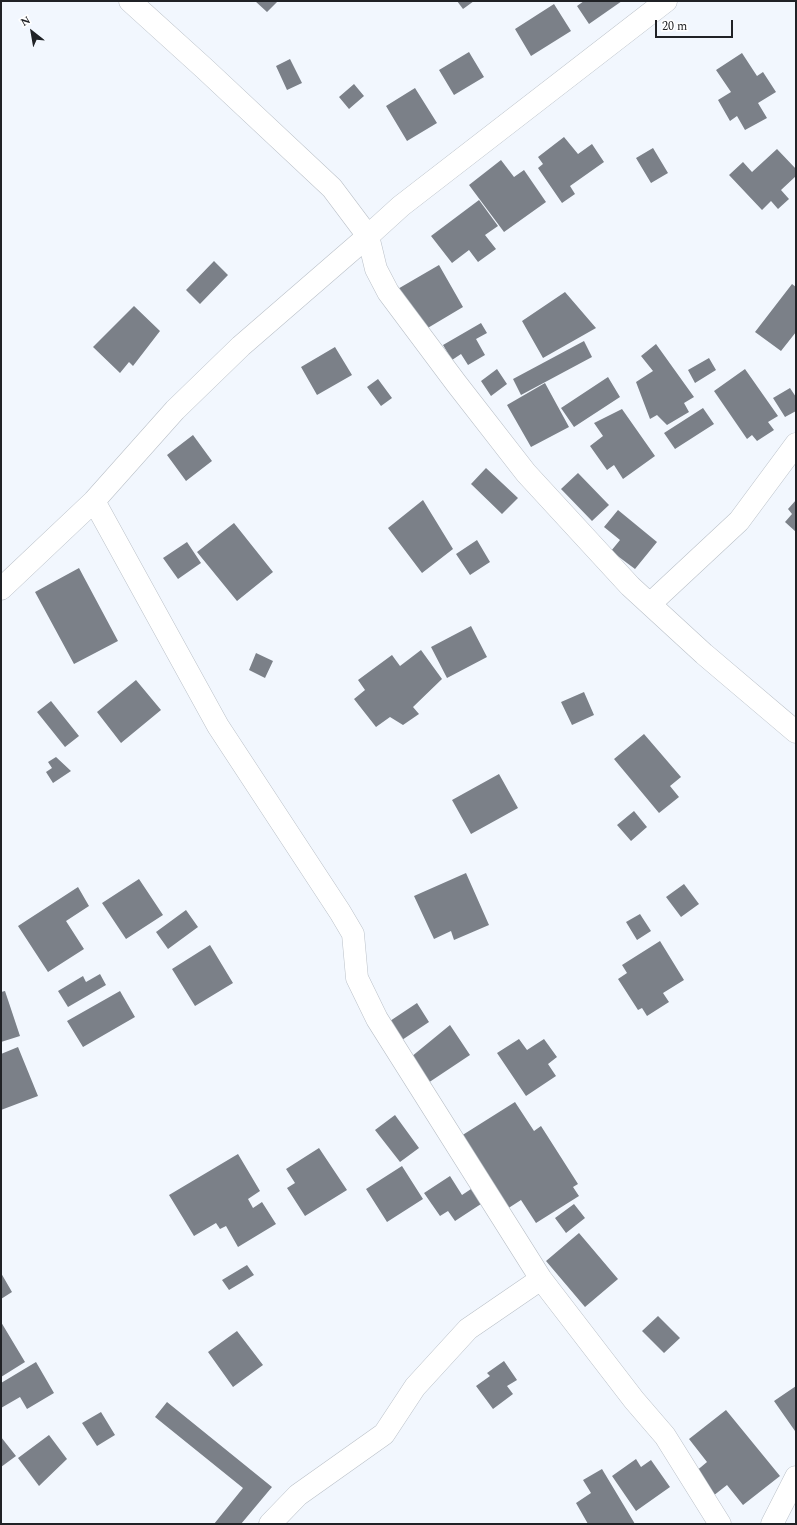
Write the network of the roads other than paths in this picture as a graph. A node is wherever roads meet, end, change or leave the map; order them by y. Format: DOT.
graph roads {
  1 [pos="130,1"];
  2 [pos="666,1"];
  3 [pos="368,236"];
  4 [pos="796,444"];
  5 [pos="94,501"];
  6 [pos="1,589"];
  7 [pos="650,604"];
  8 [pos="796,732"];
  9 [pos="541,1279"];
  10 [pos="796,1477"];
  11 [pos="270,1524"];
  12 [pos="720,1524"];
  13 [pos="772,1524"];
  1 -- 3 [label="street"];
  2 -- 3 [label="street"];
  3 -- 5 [label="street"];
  3 -- 7 [label="street"];
  4 -- 7 [label="street"];
  5 -- 6 [label="street"];
  5 -- 9 [label="street"];
  7 -- 8 [label="street"];
  9 -- 11 [label="street"];
  9 -- 12 [label="street"];
  10 -- 13 [label="street"];
}
